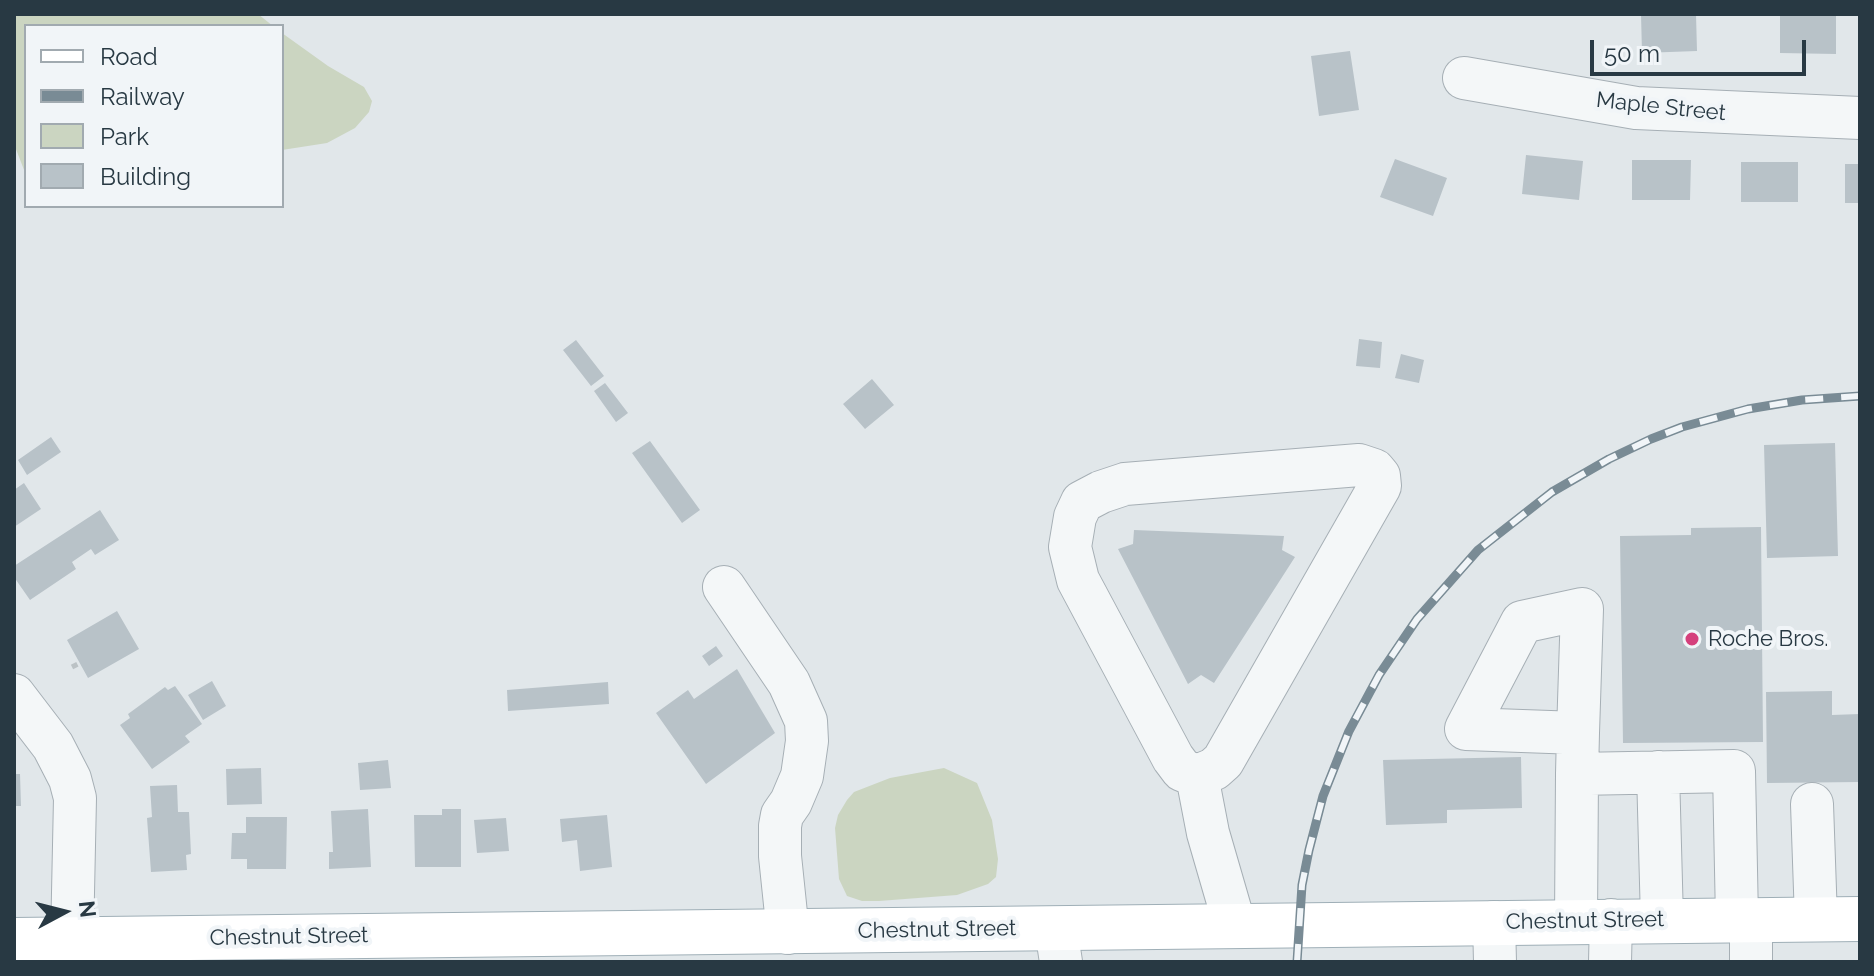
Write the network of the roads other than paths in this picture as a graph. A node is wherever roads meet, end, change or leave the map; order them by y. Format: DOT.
graph roads {
  1 [pos="1464,78"];
  2 [pos="1860,118"];
  3 [pos="724,587"];
  4 [pos="14,695"];
  5 [pos="1658,772"];
  6 [pos="1197,776"];
  7 [pos="1812,804"];
  8 [pos="1744,919"];
  9 [pos="1816,919"];
  10 [pos="1860,919"];
  11 [pos="1662,920"];
  12 [pos="1235,926"];
  13 [pos="788,933"];
  14 [pos="1599,934"];
  15 [pos="14,940"];
  16 [pos="72,940"];
  17 [pos="1494,942"];
  18 [pos="1058,945"];
  19 [pos="1751,962"];
  1 -- 2 [label="street, Maple Street"];
  3 -- 13 [label="street"];
  4 -- 16 [label="street"];
  5 -- 8 [label="street"];
  5 -- 11 [label="street"];
  5 -- 14 [label="street"];
  6 -- 6 [label="street"];
  6 -- 12 [label="street"];
  7 -- 9 [label="street"];
  8 -- 9 [label="main road, Chestnut Street"];
  8 -- 11 [label="main road, Chestnut Street"];
  8 -- 19 [label="street"];
  9 -- 10 [label="main road, Chestnut Street"];
  11 -- 14 [label="main road, Chestnut Street"];
  12 -- 17 [label="main road, Chestnut Street"];
  12 -- 18 [label="main road, Chestnut Street"];
  13 -- 16 [label="main road, Chestnut Street"];
  13 -- 18 [label="main road, Chestnut Street"];
  14 -- 17 [label="main road, Chestnut Street"];
  15 -- 16 [label="main road, Chestnut Street"];
}
